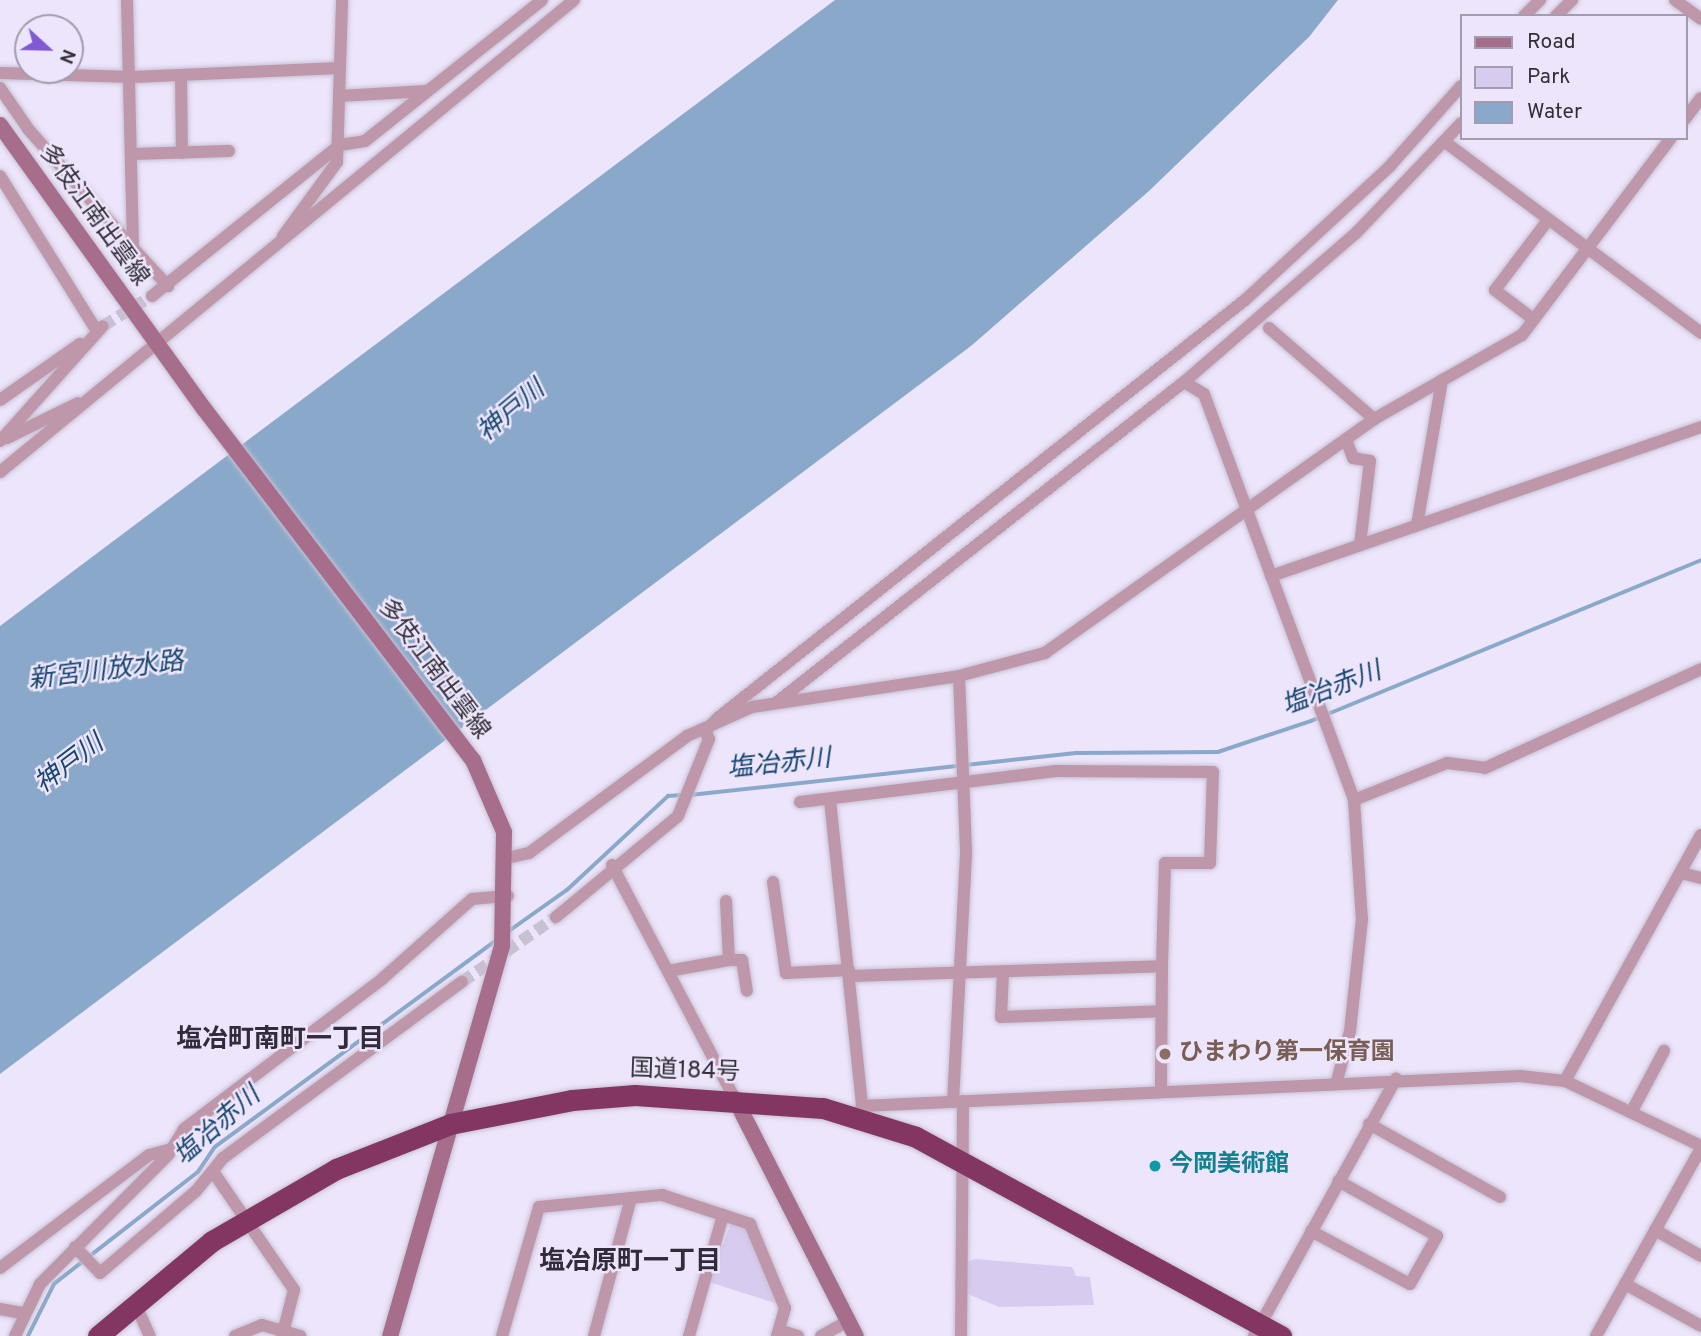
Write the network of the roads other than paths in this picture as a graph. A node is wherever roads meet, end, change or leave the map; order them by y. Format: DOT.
graph roads {
  1 [pos="127,0"];
  2 [pos="342,0"];
  3 [pos="542,0"];
  4 [pos="574,0"];
  5 [pos="1540,0"];
  6 [pos="1572,0"];
  7 [pos="1675,0"];
  8 [pos="1526,14"];
  9 [pos="1558,14"];
  10 [pos="1701,19"];
  11 [pos="340,68"];
  12 [pos="0,73"];
  13 [pos="181,75"];
  14 [pos="133,77"];
  15 [pos="1460,87"];
  16 [pos="0,88"];
  17 [pos="428,91"];
  18 [pos="340,96"];
  19 [pos="1701,98"];
  20 [pos="1687,116"];
  21 [pos="1460,124"];
  22 [pos="0,125"];
  23 [pos="1669,140"];
  24 [pos="1445,142"];
  25 [pos="340,145"];
  26 [pos="229,151"];
  27 [pos="182,153"];
  28 [pos="133,154"];
  29 [pos="0,176"];
  30 [pos="1548,219"];
  31 [pos="133,248"];
  32 [pos="1587,248"];
  33 [pos="271,253"];
  34 [pos="168,286"];
  35 [pos="152,296"];
  36 [pos="1533,319"];
  37 [pos="1269,328"];
  38 [pos="97,331"];
  39 [pos="1701,333"];
  40 [pos="157,345"];
  41 [pos="1442,380"];
  42 [pos="1184,382"];
  43 [pos="97,394"];
  44 [pos="0,400"];
  45 [pos="1374,419"];
  46 [pos="1701,428"];
  47 [pos="1346,439"];
  48 [pos="0,441"];
  49 [pos="0,472"];
  50 [pos="1246,510"];
  51 [pos="1417,526"];
  52 [pos="1360,545"];
  53 [pos="1270,576"];
  54 [pos="1701,669"];
  55 [pos="959,676"];
  56 [pos="777,702"];
  57 [pos="705,731"];
  58 [pos="963,782"];
  59 [pos="830,800"];
  60 [pos="1354,800"];
  61 [pos="800,802"];
  62 [pos="1701,835"];
  63 [pos="507,858"];
  64 [pos="612,865"];
  65 [pos="1681,873"];
  66 [pos="1701,878"];
  67 [pos="773,882"];
  68 [pos="508,895"];
  69 [pos="726,901"];
  70 [pos="556,917"];
  71 [pos="729,960"];
  72 [pos="1161,966"];
  73 [pos="668,971"];
  74 [pos="961,972"];
  75 [pos="1003,972"];
  76 [pos="849,973"];
  77 [pos="461,982"];
  78 [pos="747,991"];
  79 [pos="1161,1011"];
  80 [pos="1664,1051"];
  81 [pos="1396,1079"];
  82 [pos="1337,1081"];
  83 [pos="1565,1081"];
  84 [pos="1161,1093"];
  85 [pos="735,1099"];
  86 [pos="958,1101"];
  87 [pos="1633,1109"];
  88 [pos="860,1111"];
  89 [pos="450,1124"];
  90 [pos="1369,1124"];
  91 [pos="1701,1147"];
  92 [pos="172,1149"];
  93 [pos="960,1160"];
  94 [pos="214,1174"];
  95 [pos="1338,1181"];
  96 [pos="1500,1197"];
  97 [pos="631,1198"];
  98 [pos="723,1215"];
  99 [pos="245,1219"];
  100 [pos="1655,1230"];
  101 [pos="1311,1231"];
  102 [pos="79,1251"];
  103 [pos="1701,1256"];
  104 [pos="0,1268"];
  105 [pos="1625,1284"];
  106 [pos="135,1303"];
  107 [pos="0,1309"];
  108 [pos="23,1313"];
  109 [pos="848,1321"];
  110 [pos="1701,1326"];
  111 [pos="1257,1330"];
  112 [pos="778,1333"];
  113 [pos="283,1334"];
  114 [pos="15,1336"];
  115 [pos="98,1336"];
  116 [pos="150,1336"];
  117 [pos="235,1336"];
  118 [pos="300,1336"];
  119 [pos="390,1336"];
  120 [pos="502,1336"];
  121 [pos="594,1336"];
  122 [pos="689,1336"];
  123 [pos="798,1336"];
  124 [pos="821,1336"];
  125 [pos="856,1336"];
  126 [pos="961,1336"];
  127 [pos="1281,1336"];
  128 [pos="1597,1336"];
  1 -- 14 [label="street"];
  2 -- 11 [label="street"];
  3 -- 17 [label="street"];
  4 -- 33 [label="street"];
  5 -- 8 [label="street"];
  6 -- 9 [label="street"];
  7 -- 10 [label="street"];
  11 -- 13 [label="street"];
  11 -- 18 [label="street"];
  12 -- 14 [label="street"];
  13 -- 14 [label="street"];
  13 -- 27 [label="street"];
  14 -- 28 [label="street"];
  15 -- 57 [label="street"];
  16 -- 31 [label="street"];
  17 -- 18 [label="street"];
  17 -- 25 [label="street"];
  18 -- 25 [label="street"];
  19 -- 20 [label="street"];
  21 -- 24 [label="street"];
  22 -- 40 [label="main road, 多伎江南出雲線"];
  23 -- 32 [label="street"];
  24 -- 30 [label="street"];
  24 -- 42 [label="street"];
  25 -- 33 [label="street"];
  25 -- 34 [label="street"];
  26 -- 27 [label="street"];
  27 -- 28 [label="street"];
  28 -- 31 [label="street"];
  29 -- 38 [label="street"];
  30 -- 32 [label="street"];
  30 -- 36 [label="street"];
  31 -- 34 [label="street"];
  32 -- 36 [label="street"];
  32 -- 39 [label="street"];
  33 -- 40 [label="street"];
  34 -- 35 [label="street"];
  36 -- 41 [label="street"];
  37 -- 45 [label="street"];
  38 -- 44 [label="street"];
  38 -- 48 [label="street"];
  40 -- 43 [label="street"];
  40 -- 63 [label="main road, 多伎江南出雲線"];
  41 -- 45 [label="street"];
  41 -- 51 [label="street"];
  42 -- 50 [label="street"];
  42 -- 56 [label="street"];
  43 -- 48 [label="street"];
  43 -- 49 [label="street"];
  45 -- 47 [label="street"];
  46 -- 51 [label="street"];
  47 -- 50 [label="street"];
  47 -- 52 [label="street"];
  50 -- 53 [label="street"];
  50 -- 55 [label="street"];
  51 -- 52 [label="street"];
  52 -- 53 [label="street"];
  53 -- 60 [label="street"];
  54 -- 60 [label="street"];
  55 -- 56 [label="street"];
  55 -- 58 [label="street"];
  56 -- 57 [label="street"];
  57 -- 63 [label="street"];
  57 -- 64 [label="street"];
  58 -- 59 [label="street"];
  58 -- 72 [label="street"];
  58 -- 74 [label="street"];
  59 -- 61 [label="street"];
  59 -- 76 [label="street"];
  60 -- 82 [label="street"];
  62 -- 65 [label="street"];
  63 -- 68 [label="main road, 多伎江南出雲線"];
  64 -- 70 [label="street"];
  64 -- 73 [label="street"];
  65 -- 66 [label="street"];
  65 -- 83 [label="street"];
  67 -- 76 [label="street"];
  68 -- 89 [label="main road, 多伎江南出雲線"];
  68 -- 92 [label="street"];
  69 -- 71 [label="street"];
  71 -- 73 [label="street"];
  71 -- 78 [label="street"];
  72 -- 75 [label="street"];
  72 -- 79 [label="street"];
  73 -- 85 [label="street"];
  74 -- 75 [label="street"];
  74 -- 76 [label="street"];
  74 -- 86 [label="street"];
  75 -- 79 [label="street"];
  76 -- 88 [label="street"];
  77 -- 94 [label="street"];
  79 -- 84 [label="street"];
  80 -- 87 [label="street"];
  81 -- 82 [label="street"];
  81 -- 83 [label="street"];
  81 -- 90 [label="street"];
  82 -- 84 [label="street"];
  83 -- 87 [label="street"];
  84 -- 86 [label="street"];
  85 -- 88 [label="highway, 国道184号"];
  85 -- 89 [label="highway, 国道184号"];
  85 -- 109 [label="main road"];
  86 -- 88 [label="street"];
  86 -- 93 [label="street"];
  87 -- 91 [label="street"];
  88 -- 93 [label="highway, 国道184号"];
  89 -- 99 [label="highway, 国道184号"];
  89 -- 119 [label="main road, 多伎江南出雲線"];
  90 -- 95 [label="street"];
  90 -- 96 [label="street"];
  91 -- 100 [label="street"];
  92 -- 102 [label="street"];
  92 -- 104 [label="street"];
  93 -- 111 [label="highway, 国道184号"];
  93 -- 126 [label="street"];
  94 -- 99 [label="street"];
  94 -- 102 [label="street"];
  95 -- 101 [label="street"];
  95 -- 101 [label="street"];
  97 -- 98 [label="street"];
  97 -- 120 [label="street"];
  97 -- 121 [label="street"];
  98 -- 112 [label="street"];
  98 -- 122 [label="street"];
  99 -- 106 [label="highway, 国道184号"];
  99 -- 113 [label="street"];
  100 -- 103 [label="street"];
  100 -- 105 [label="street"];
  101 -- 111 [label="street"];
  102 -- 108 [label="street"];
  105 -- 110 [label="street"];
  105 -- 128 [label="street"];
  106 -- 115 [label="highway, 国道184号"];
  106 -- 116 [label="street"];
  107 -- 108 [label="street"];
  108 -- 114 [label="street"];
  109 -- 124 [label="street"];
  109 -- 125 [label="main road"];
  111 -- 127 [label="highway, 国道184号"];
  112 -- 123 [label="street"];
  113 -- 117 [label="street"];
  113 -- 118 [label="street"];
}
